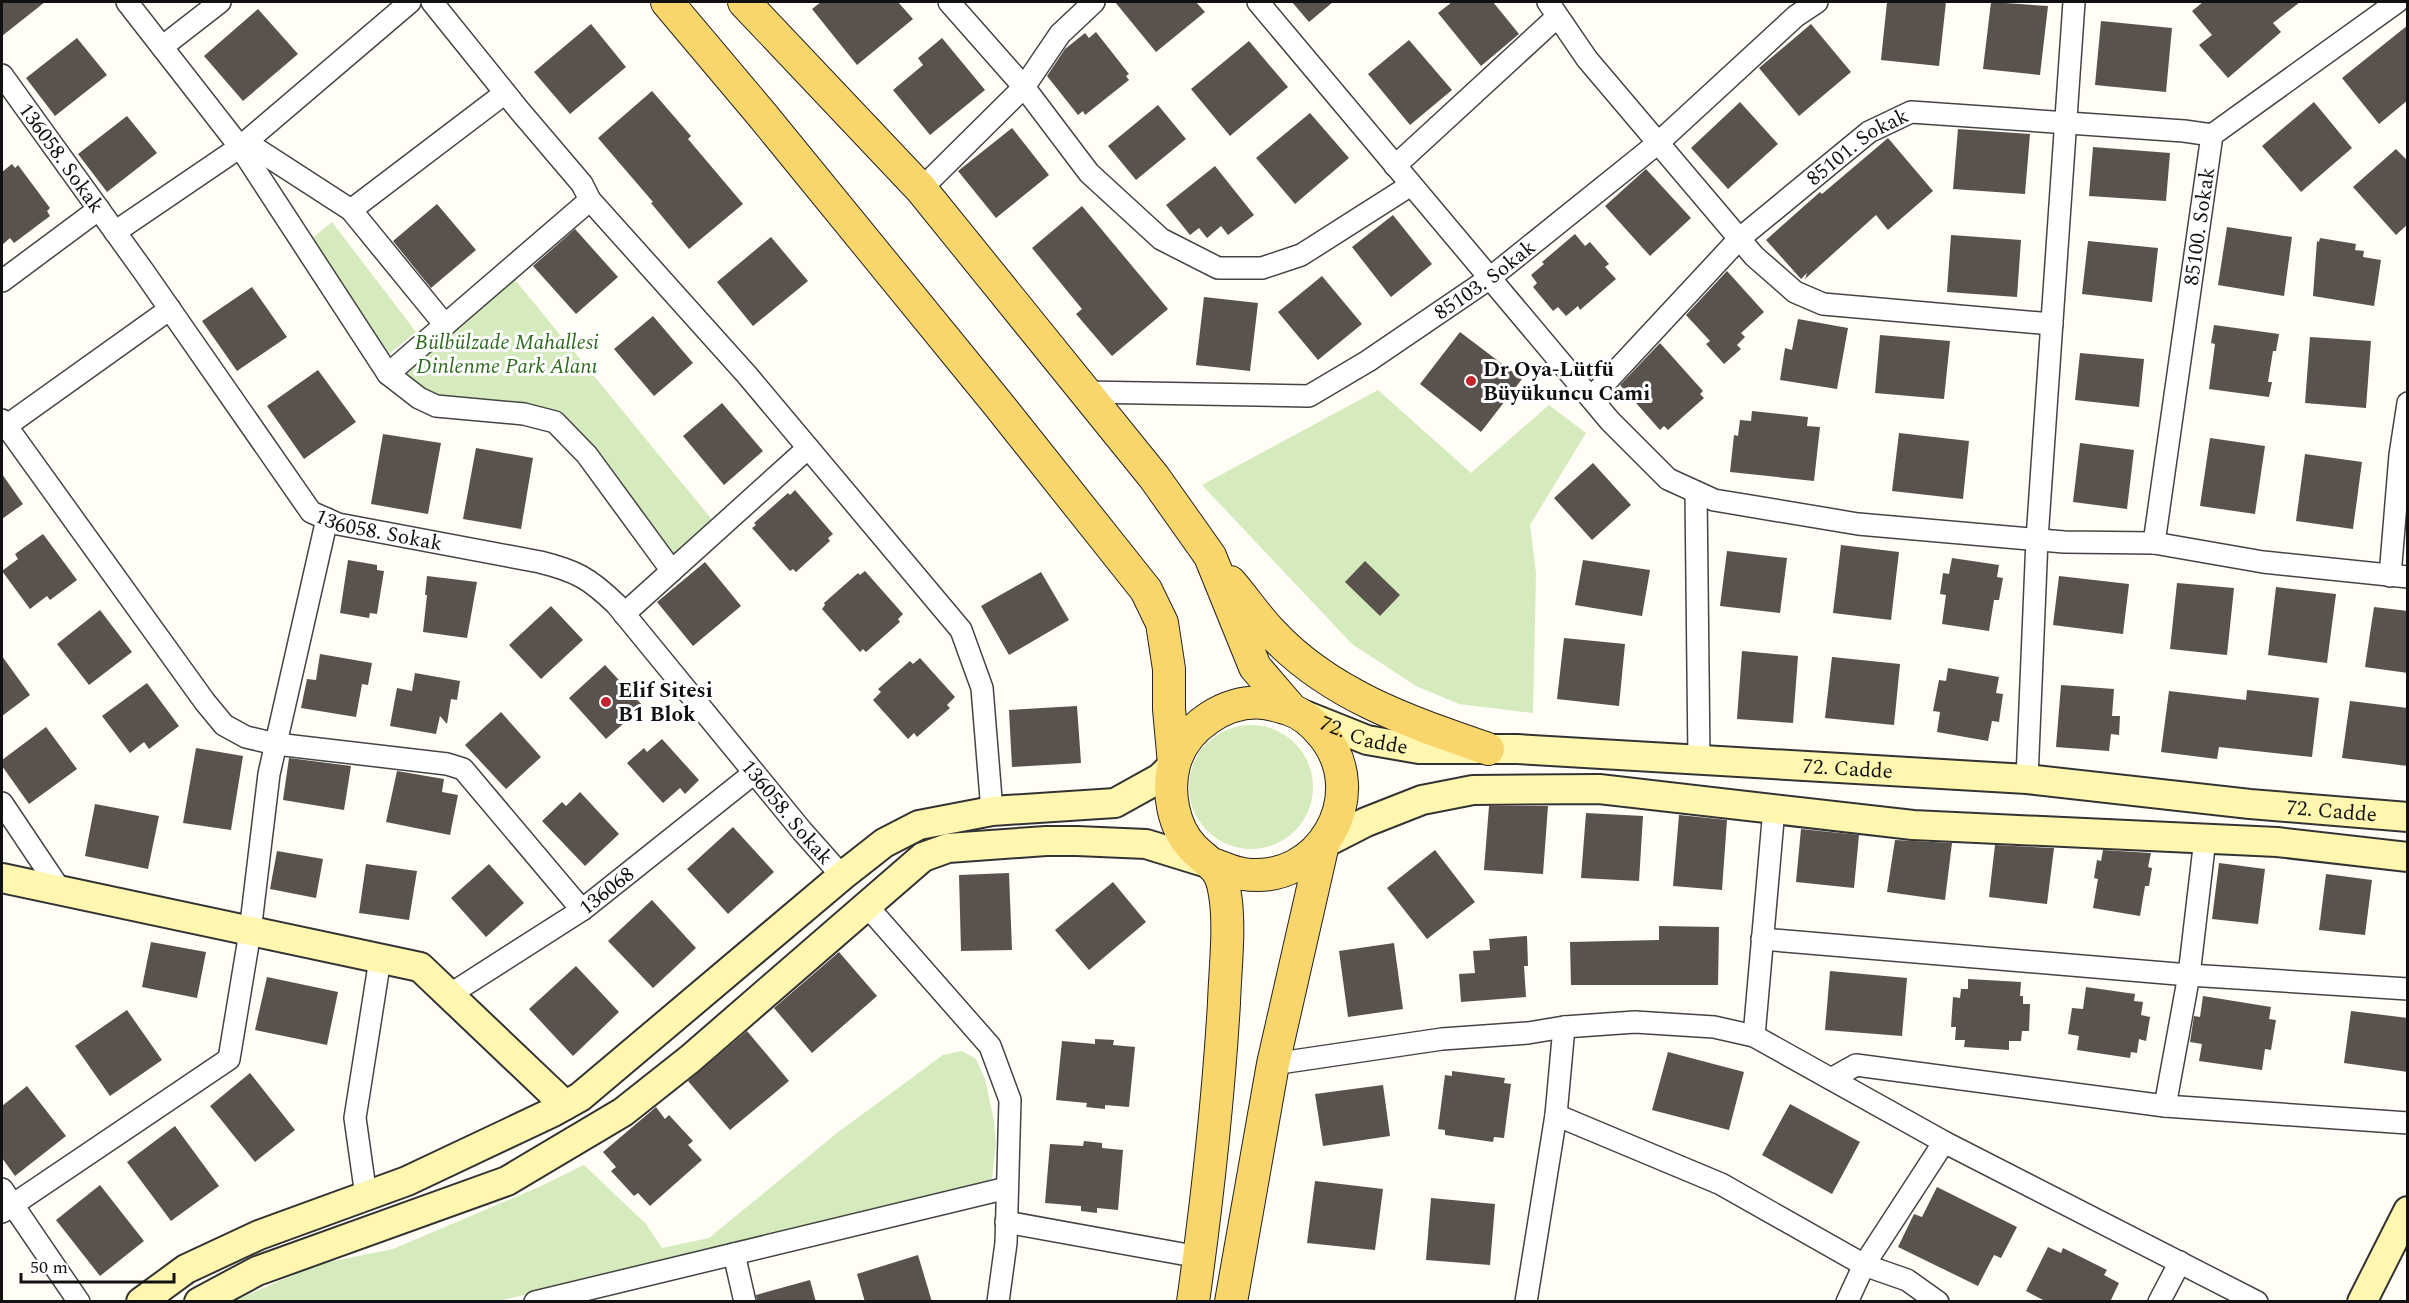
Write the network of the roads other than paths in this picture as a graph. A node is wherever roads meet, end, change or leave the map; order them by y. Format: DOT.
graph roads {
  1 [pos="127,2"];
  2 [pos="220,2"];
  3 [pos="410,2"];
  4 [pos="432,2"];
  5 [pos="667,2"];
  6 [pos="744,2"];
  7 [pos="949,2"];
  8 [pos="1095,2"];
  9 [pos="1258,2"];
  10 [pos="1818,2"];
  11 [pos="2074,2"];
  12 [pos="2397,2"];
  13 [pos="1552,9"];
  14 [pos="162,47"];
  15 [pos="2,75"];
  16 [pos="1024,87"];
  17 [pos="504,93"];
  18 [pos="2064,123"];
  19 [pos="2212,135"];
  20 [pos="1658,143"];
  21 [pos="243,145"];
  22 [pos="1395,166"];
  23 [pos="1411,185"];
  24 [pos="921,189"];
  25 [pos="590,200"];
  26 [pos="99,209"];
  27 [pos="351,210"];
  28 [pos="115,232"];
  29 [pos="1739,239"];
  30 [pos="1490,278"];
  31 [pos="2,282"];
  32 [pos="170,309"];
  33 [pos="2052,324"];
  34 [pos="445,325"];
  35 [pos="388,374"];
  36 [pos="1085,392"];
  37 [pos="1591,398"];
  38 [pos="2408,403"];
  39 [pos="3,425"];
  40 [pos="808,448"];
  41 [pos="1696,492"];
  42 [pos="327,519"];
  43 [pos="2037,539"];
  44 [pos="2154,543"];
  45 [pos="1210,556"];
  46 [pos="672,571"];
  47 [pos="2399,577"];
  48 [pos="624,614"];
  49 [pos="1292,710"];
  50 [pos="276,744"];
  51 [pos="1488,749"];
  52 [pos="1699,760"];
  53 [pos="1174,764"];
  54 [pos="754,773"];
  55 [pos="2027,779"];
  56 [pos="2,803"];
  57 [pos="1774,809"];
  58 [pos="992,811"];
  59 [pos="2408,817"];
  60 [pos="2205,839"];
  61 [pos="1323,844"];
  62 [pos="2408,857"];
  63 [pos="1215,865"];
  64 [pos="842,876"];
  65 [pos="2,878"];
  66 [pos="61,891"];
  67 [pos="867,906"];
  68 [pos="582,910"];
  69 [pos="250,932"];
  70 [pos="1762,939"];
  71 [pos="380,958"];
  72 [pos="2189,975"];
  73 [pos="2408,989"];
  74 [pos="449,995"];
  75 [pos="1564,1027"];
  76 [pos="1754,1036"];
  77 [pos="1273,1064"];
  78 [pos="1831,1079"];
  79 [pos="565,1105"];
  80 [pos="2165,1106"];
  81 [pos="1556,1115"];
  82 [pos="2408,1123"];
  83 [pos="1944,1142"];
  84 [pos="1007,1188"];
  85 [pos="366,1196"];
  86 [pos="5,1201"];
  87 [pos="2408,1211"];
  88 [pos="1006,1222"];
  89 [pos="734,1254"];
  90 [pos="1199,1257"];
  91 [pos="2180,1262"];
  92 [pos="1864,1265"];
  93 [pos="79,1302"];
  94 [pos="141,1302"];
  95 [pos="199,1302"];
  96 [pos="536,1302"];
  97 [pos="745,1302"];
  98 [pos="998,1302"];
  99 [pos="1193,1302"];
  100 [pos="1231,1302"];
  101 [pos="1526,1302"];
  102 [pos="1847,1302"];
  103 [pos="1938,1302"];
  104 [pos="2158,1302"];
  105 [pos="2257,1302"];
  106 [pos="2362,1302"];
  1 -- 14 [label="street"];
  2 -- 14 [label="street"];
  3 -- 21 [label="street"];
  4 -- 17 [label="street"];
  5 -- 53 [label="main road"];
  6 -- 24 [label="main road"];
  7 -- 16 [label="street"];
  8 -- 16 [label="street"];
  9 -- 22 [label="street"];
  10 -- 20 [label="street, 85103. Sokak"];
  11 -- 18 [label="street"];
  12 -- 19 [label="street"];
  13 -- 20 [label="street"];
  13 -- 22 [label="street"];
  14 -- 21 [label="street"];
  15 -- 26 [label="street, 136058. Sokak"];
  16 -- 23 [label="street"];
  16 -- 24 [label="street"];
  17 -- 25 [label="street"];
  17 -- 27 [label="street"];
  18 -- 19 [label="street, 85101. Sokak"];
  18 -- 29 [label="street, 85101. Sokak"];
  18 -- 33 [label="street"];
  19 -- 44 [label="street, 85100. Sokak"];
  20 -- 29 [label="street"];
  20 -- 30 [label="street, 85103. Sokak"];
  21 -- 27 [label="street"];
  21 -- 28 [label="street"];
  21 -- 35 [label="street"];
  22 -- 23 [label="street"];
  23 -- 30 [label="street"];
  24 -- 36 [label="main road"];
  25 -- 34 [label="street"];
  25 -- 40 [label="street"];
  26 -- 28 [label="street, 136058. Sokak"];
  26 -- 31 [label="street"];
  27 -- 34 [label="street"];
  28 -- 32 [label="street, 136058. Sokak"];
  29 -- 33 [label="street"];
  29 -- 37 [label="street, 85101. Sokak"];
  30 -- 36 [label="street, 85103. Sokak"];
  30 -- 37 [label="street"];
  32 -- 39 [label="street"];
  32 -- 42 [label="street, 136058. Sokak"];
  33 -- 43 [label="street"];
  34 -- 35 [label="street"];
  35 -- 46 [label="street"];
  36 -- 45 [label="main road"];
  37 -- 41 [label="street"];
  38 -- 47 [label="street"];
  39 -- 50 [label="street"];
  40 -- 46 [label="street"];
  40 -- 58 [label="street"];
  41 -- 43 [label="street"];
  41 -- 52 [label="street"];
  42 -- 48 [label="street, 136058. Sokak"];
  42 -- 50 [label="street"];
  43 -- 44 [label="street"];
  43 -- 55 [label="street"];
  44 -- 47 [label="street"];
  45 -- 49 [label="main road"];
  45 -- 51 [label="main road"];
  46 -- 48 [label="street"];
  48 -- 54 [label="street, 136058. Sokak"];
  49 -- 51 [label="main road, 72. Cadde"];
  49 -- 53 [label="main road"];
  49 -- 61 [label="main road"];
  50 -- 68 [label="street"];
  50 -- 69 [label="street"];
  51 -- 52 [label="main road, 72. Cadde"];
  52 -- 55 [label="main road, 72. Cadde"];
  53 -- 58 [label="main road"];
  53 -- 63 [label="main road"];
  54 -- 64 [label="street, 136058. Sokak"];
  54 -- 68 [label="street, 136068"];
  55 -- 59 [label="main road, 72. Cadde"];
  56 -- 66 [label="street"];
  57 -- 60 [label="main road"];
  57 -- 61 [label="main road"];
  57 -- 70 [label="street"];
  58 -- 64 [label="main road"];
  60 -- 62 [label="main road"];
  60 -- 72 [label="street"];
  61 -- 63 [label="main road"];
  61 -- 77 [label="main road"];
  63 -- 67 [label="main road"];
  63 -- 90 [label="main road"];
  64 -- 79 [label="main road"];
  65 -- 66 [label="main road"];
  66 -- 69 [label="main road"];
  67 -- 84 [label="street"];
  67 -- 95 [label="main road"];
  68 -- 74 [label="street, 136068"];
  69 -- 71 [label="main road"];
  69 -- 86 [label="street"];
  70 -- 72 [label="street"];
  70 -- 76 [label="street"];
  71 -- 74 [label="main road"];
  71 -- 85 [label="street"];
  72 -- 73 [label="street"];
  72 -- 80 [label="street"];
  74 -- 79 [label="main road"];
  75 -- 76 [label="street"];
  75 -- 77 [label="street"];
  75 -- 81 [label="street"];
  76 -- 78 [label="street"];
  77 -- 100 [label="main road"];
  78 -- 80 [label="street"];
  78 -- 83 [label="street"];
  79 -- 85 [label="main road"];
  80 -- 82 [label="street"];
  81 -- 92 [label="street"];
  81 -- 101 [label="street"];
  83 -- 91 [label="street"];
  83 -- 92 [label="street"];
  84 -- 88 [label="street"];
  84 -- 89 [label="street"];
  85 -- 94 [label="main road"];
  86 -- 93 [label="street"];
  87 -- 106 [label="main road"];
  88 -- 90 [label="street"];
  88 -- 98 [label="street"];
  89 -- 96 [label="street"];
  89 -- 97 [label="street"];
  90 -- 99 [label="main road"];
  91 -- 104 [label="street"];
  91 -- 105 [label="street"];
  92 -- 102 [label="street"];
  92 -- 103 [label="street"];
}
